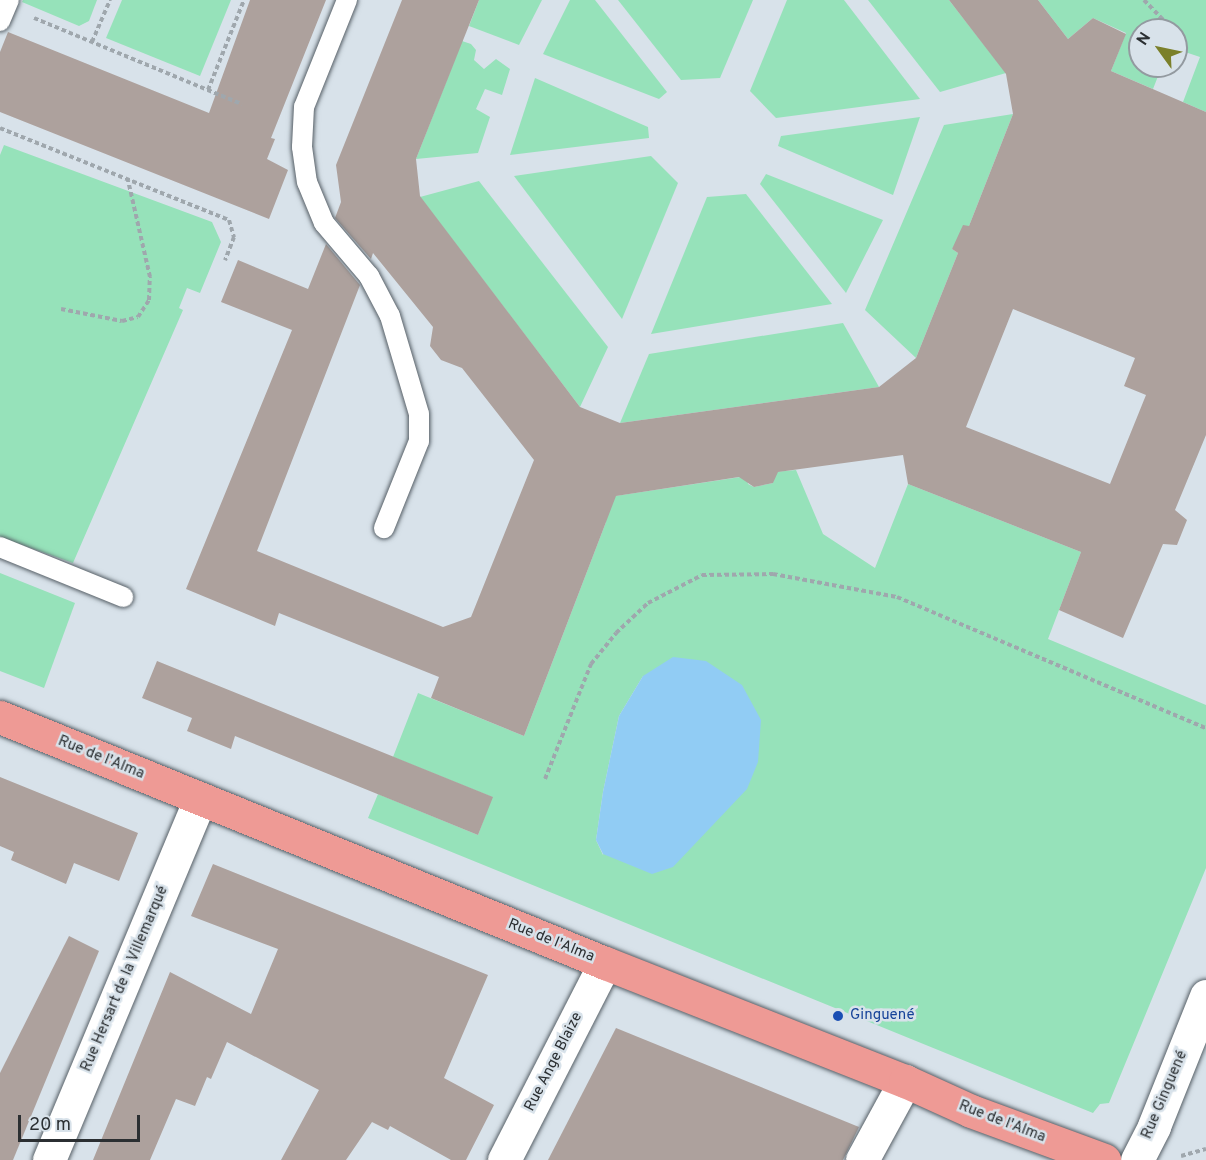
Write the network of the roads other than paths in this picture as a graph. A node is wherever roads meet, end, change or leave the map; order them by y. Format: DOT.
graph roads {
  1 [pos="347,0"];
  2 [pos="384,528"];
  3 [pos="0,546"];
  4 [pos="123,597"];
  5 [pos="0,717"];
  6 [pos="200,799"];
  7 [pos="605,963"];
  8 [pos="1206,996"];
  9 [pos="905,1081"];
  10 [pos="49,1160"];
  11 [pos="504,1160"];
  12 [pos="861,1160"];
  13 [pos="1104,1160"];
  14 [pos="1137,1160"];
  1 -- 2 [label="lane"];
  3 -- 4 [label="lane"];
  5 -- 6 [label="main road, Rue de l'Alma"];
  6 -- 7 [label="main road, Rue de l'Alma"];
  6 -- 10 [label="street, Rue Hersart de la Villemarqué"];
  7 -- 9 [label="main road, Rue de l'Alma"];
  7 -- 11 [label="street, Rue Ange Blaize"];
  8 -- 14 [label="street, Rue Ginguené"];
  9 -- 12 [label="street"];
  9 -- 13 [label="main road, Rue de l'Alma"];
}
